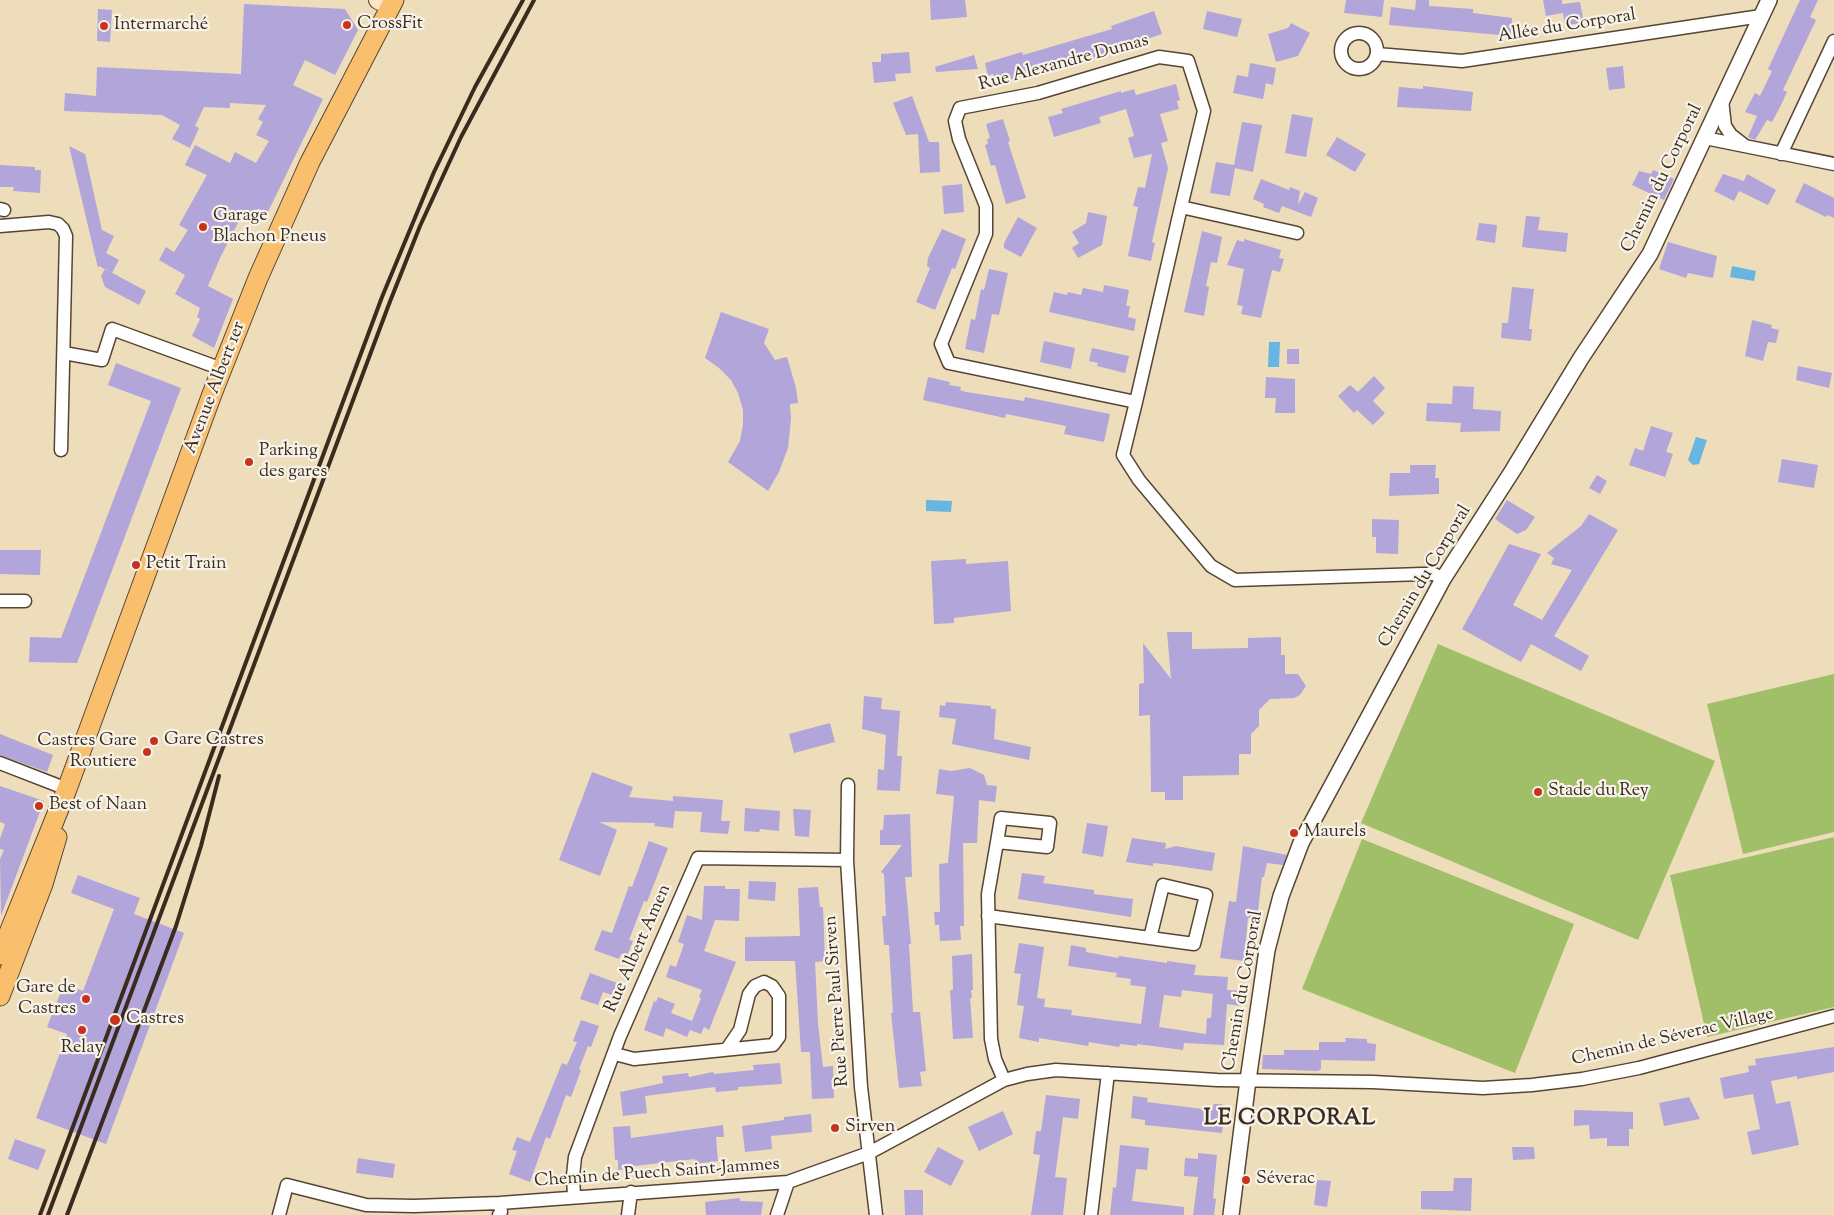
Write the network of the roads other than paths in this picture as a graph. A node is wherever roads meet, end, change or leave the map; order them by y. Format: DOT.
graph roads {
  1 [pos="1769,0"];
  2 [pos="388,2"];
  3 [pos="1761,16"];
  4 [pos="1834,41"];
  5 [pos="1377,54"];
  6 [pos="1722,100"];
  7 [pos="1705,138"];
  8 [pos="1746,146"];
  9 [pos="1781,154"];
  10 [pos="1834,164"];
  11 [pos="1181,207"];
  12 [pos="0,226"];
  13 [pos="1297,233"];
  14 [pos="64,353"];
  15 [pos="222,369"];
  16 [pos="1136,402"];
  17 [pos="61,450"];
  18 [pos="1443,579"];
  19 [pos="0,601"];
  20 [pos="25,601"];
  21 [pos="0,764"];
  22 [pos="848,785"];
  23 [pos="67,789"];
  24 [pos="997,842"];
  25 [pos="846,860"];
  26 [pos="988,916"];
  27 [pos="1150,938"];
  28 [pos="0,955"];
  29 [pos="0,996"];
  30 [pos="1834,1016"];
  31 [pos="727,1049"];
  32 [pos="615,1054"];
  33 [pos="1108,1073"];
  34 [pos="1004,1080"];
  35 [pos="1248,1080"];
  36 [pos="868,1152"];
  37 [pos="788,1182"];
  38 [pos="631,1192"];
  39 [pos="574,1196"];
  40 [pos="499,1209"];
  41 [pos="279,1215"];
  42 [pos="628,1215"];
  43 [pos="776,1215"];
  44 [pos="876,1215"];
  45 [pos="1091,1215"];
  46 [pos="1231,1215"];
  1 -- 3 [label="street, Chemin du Corporal"];
  2 -- 15 [label="main road, Avenue Albert 1er"];
  3 -- 5 [label="street, Allée du Corporal"];
  3 -- 6 [label="street, Chemin du Corporal"];
  4 -- 9 [label="street"];
  6 -- 7 [label="street, Chemin du Corporal"];
  6 -- 8 [label="street"];
  7 -- 8 [label="street"];
  7 -- 18 [label="street, Chemin du Corporal"];
  8 -- 9 [label="street"];
  9 -- 10 [label="street"];
  11 -- 13 [label="street"];
  11 -- 16 [label="street, Rue Alexandre Dumas"];
  11 -- 16 [label="street, Rue Alexandre Dumas"];
  12 -- 14 [label="street"];
  14 -- 15 [label="street"];
  14 -- 17 [label="street"];
  15 -- 23 [label="main road, Avenue Albert 1er"];
  16 -- 18 [label="street, Rue Alexandre Dumas"];
  18 -- 35 [label="street, Chemin du Corporal"];
  19 -- 20 [label="street"];
  21 -- 23 [label="street"];
  22 -- 25 [label="street, Rue Pierre Paul Sirven"];
  23 -- 28 [label="main road, Avenue Albert 1er"];
  23 -- 29 [label="main road, Avenue Albert 1er"];
  24 -- 26 [label="street"];
  25 -- 32 [label="street, Rue Albert Amen"];
  25 -- 36 [label="street, Rue Pierre Paul Sirven"];
  26 -- 27 [label="street"];
  26 -- 34 [label="street"];
  27 -- 27 [label="street"];
  30 -- 35 [label="street, Chemin de Séverac Village"];
  31 -- 31 [label="street"];
  31 -- 32 [label="street"];
  32 -- 39 [label="street, Rue Albert Amen"];
  33 -- 34 [label="street, Chemin de Puech Saint-Jammes"];
  33 -- 35 [label="street, Chemin de Puech Saint-Jammes"];
  33 -- 45 [label="street"];
  34 -- 36 [label="street, Chemin de Puech Saint-Jammes"];
  35 -- 46 [label="street, Chemin du Corporal"];
  36 -- 37 [label="street, Chemin de Puech Saint-Jammes"];
  36 -- 44 [label="street, Rue Pierre Paul Sirven"];
  37 -- 38 [label="street, Chemin de Puech Saint-Jammes"];
  37 -- 43 [label="street"];
  38 -- 39 [label="street, Chemin de Puech Saint-Jammes"];
  38 -- 42 [label="street"];
  39 -- 40 [label="street, Chemin de Puech Saint-Jammes"];
  40 -- 41 [label="street, Chemin de Puech Saint-Jammes"];
}
